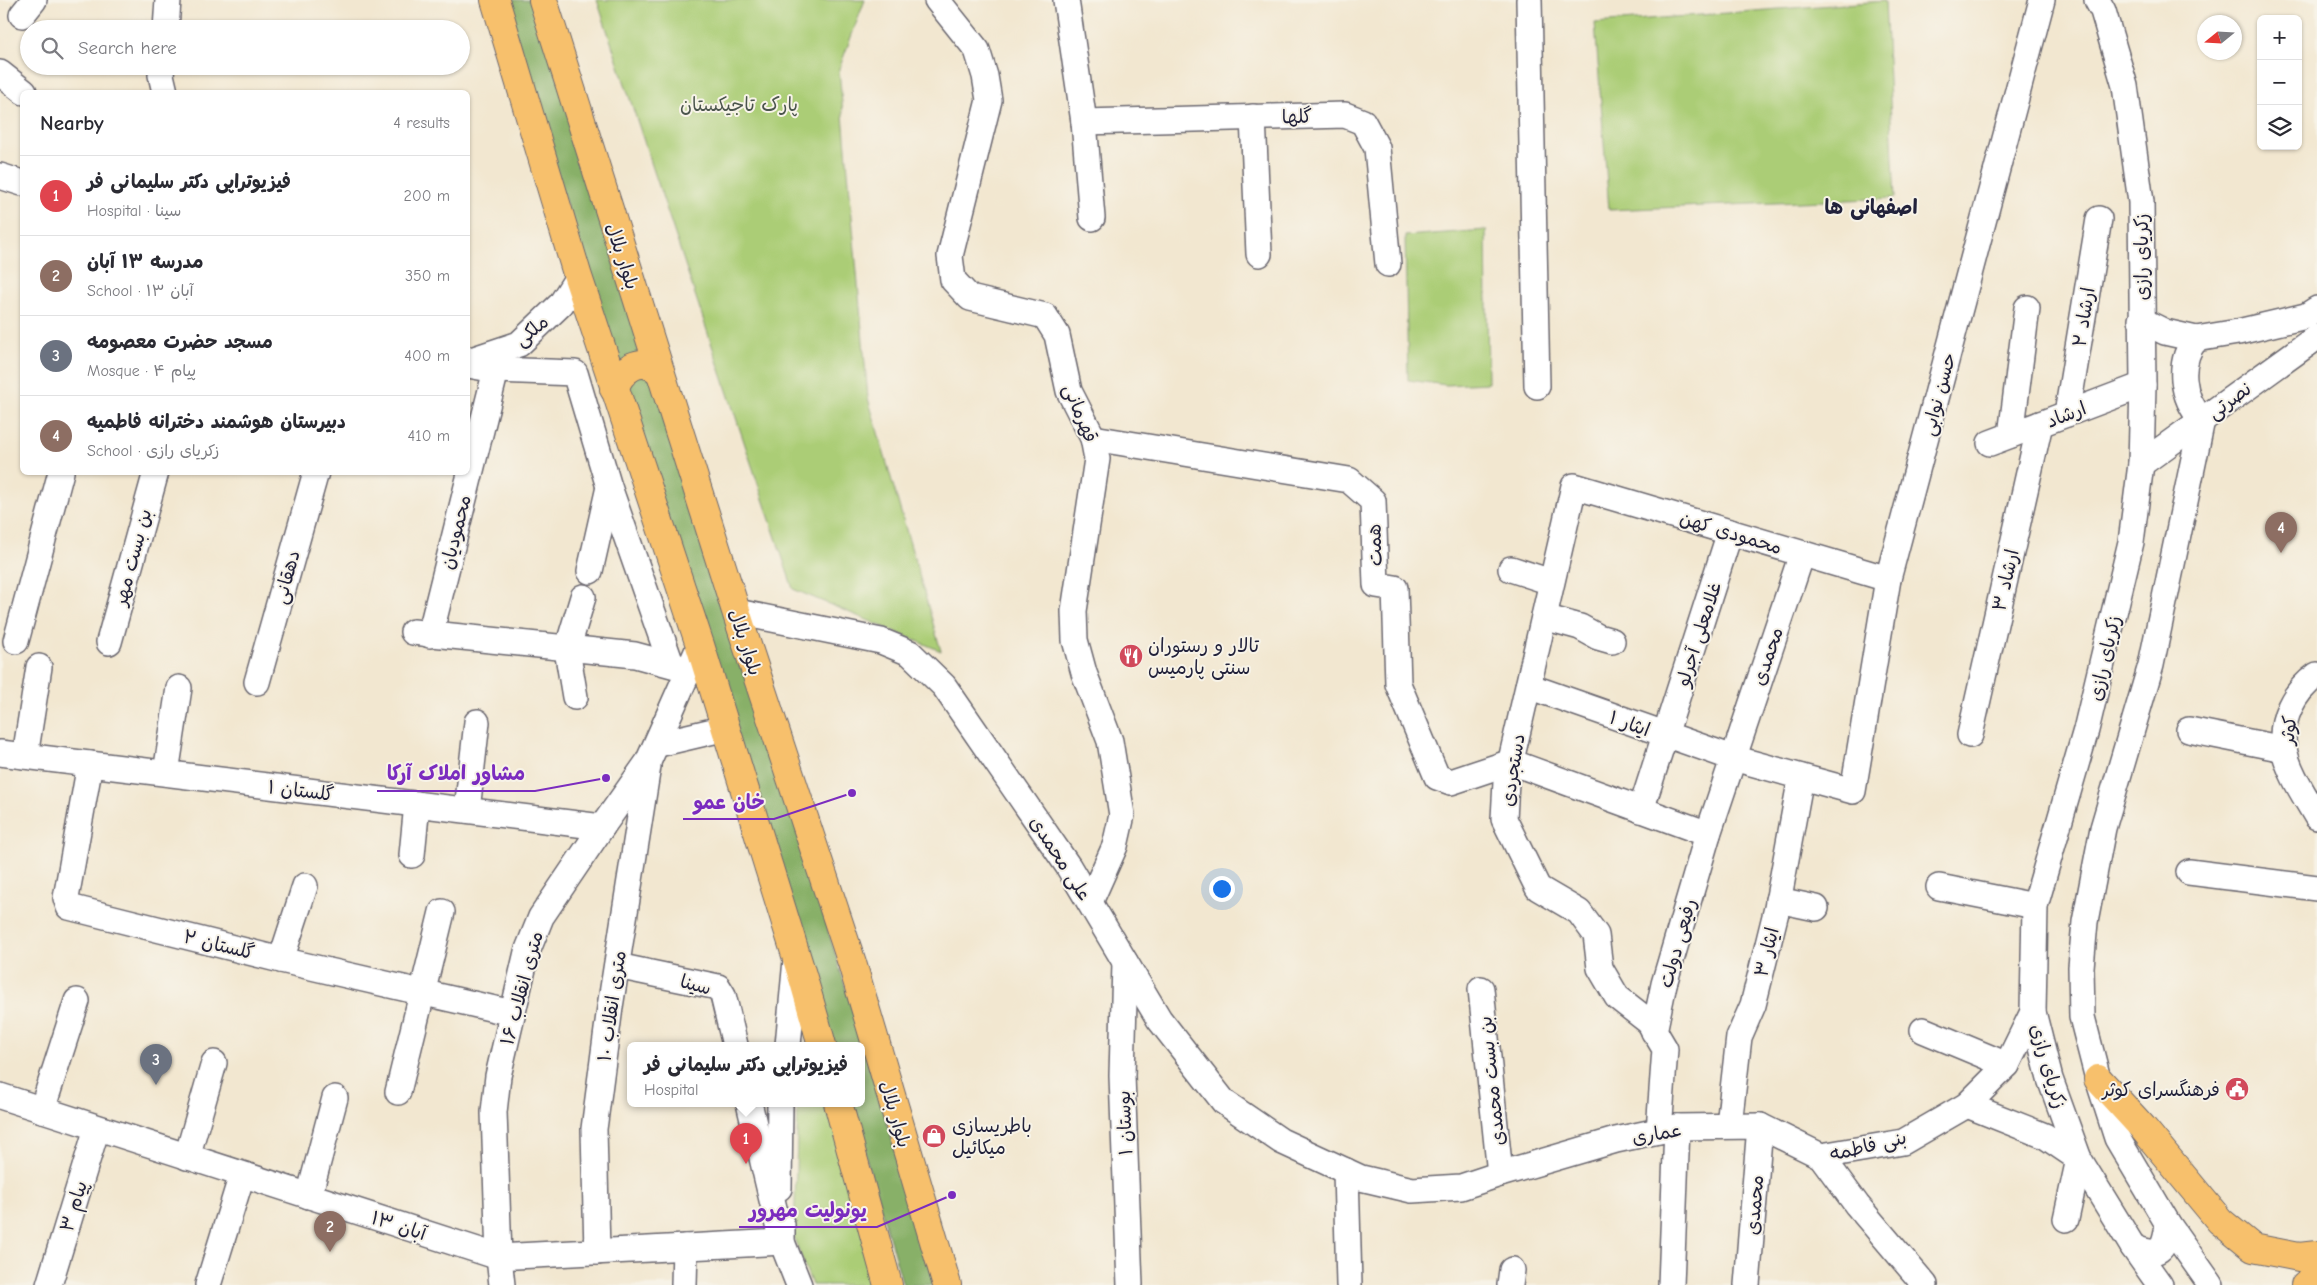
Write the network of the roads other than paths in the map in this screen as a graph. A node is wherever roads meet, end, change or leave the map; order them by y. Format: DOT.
graph roads {
  1 [pos="168,0"];
  2 [pos="495,0"];
  3 [pos="543,0"];
  4 [pos="937,0"];
  5 [pos="1066,0"];
  6 [pos="1529,0"];
  7 [pos="2042,0"];
  8 [pos="2097,0"];
  9 [pos="167,20"];
  10 [pos="0,73"];
  11 [pos="161,75"];
  12 [pos="21,90"];
  13 [pos="165,90"];
  14 [pos="1253,117"];
  15 [pos="1084,122"];
  16 [pos="0,176"];
  17 [pos="20,182"];
  18 [pos="1092,218"];
  19 [pos="2099,220"];
  20 [pos="1259,254"];
  21 [pos="1388,264"];
  22 [pos="578,277"];
  23 [pos="2027,308"];
  24 [pos="2317,309"];
  25 [pos="2141,320"];
  26 [pos="2317,337"];
  27 [pos="2196,339"];
  28 [pos="2306,352"];
  29 [pos="470,361"];
  30 [pos="470,365"];
  31 [pos="496,370"];
  32 [pos="660,372"];
  33 [pos="2142,385"];
  34 [pos="1537,386"];
  35 [pos="614,389"];
  36 [pos="2067,414"];
  37 [pos="2202,420"];
  38 [pos="2040,424"];
  39 [pos="1093,438"];
  40 [pos="470,463"];
  41 [pos="2140,464"];
  42 [pos="60,475"];
  43 [pos="155,475"];
  44 [pos="315,475"];
  45 [pos="467,475"];
  46 [pos="1574,486"];
  47 [pos="609,487"];
  48 [pos="1730,532"];
  49 [pos="1802,554"];
  50 [pos="1511,569"];
  51 [pos="590,571"];
  52 [pos="1888,579"];
  53 [pos="1552,582"];
  54 [pos="584,597"];
  55 [pos="737,612"];
  56 [pos="1544,617"];
  57 [pos="16,641"];
  58 [pos="1612,641"];
  59 [pos="109,642"];
  60 [pos="700,645"];
  61 [pos="567,650"];
  62 [pos="39,667"];
  63 [pos="680,667"];
  64 [pos="2317,675"];
  65 [pos="257,682"];
  66 [pos="1528,686"];
  67 [pos="179,688"];
  68 [pos="575,697"];
  69 [pos="476,722"];
  70 [pos="726,728"];
  71 [pos="2189,730"];
  72 [pos="1666,735"];
  73 [pos="1970,735"];
  74 [pos="2284,749"];
  75 [pos="0,753"];
  76 [pos="653,753"];
  77 [pos="25,756"];
  78 [pos="1733,758"];
  79 [pos="1511,762"];
  80 [pos="90,764"];
  81 [pos="166,773"];
  82 [pos="1801,777"];
  83 [pos="1853,791"];
  84 [pos="417,804"];
  85 [pos="467,810"];
  86 [pos="1641,810"];
  87 [pos="2317,817"];
  88 [pos="602,826"];
  89 [pos="1708,834"];
  90 [pos="412,854"];
  91 [pos="2189,872"];
  92 [pos="305,886"];
  93 [pos="1939,887"];
  94 [pos="2317,888"];
  95 [pos="1778,900"];
  96 [pos="1090,902"];
  97 [pos="2035,906"];
  98 [pos="1816,908"];
  99 [pos="442,912"];
  100 [pos="796,955"];
  101 [pos="282,960"];
  102 [pos="1125,962"];
  103 [pos="617,966"];
  104 [pos="1481,988"];
  105 [pos="424,993"];
  106 [pos="77,1001"];
  107 [pos="2033,1012"];
  108 [pos="512,1013"];
  109 [pos="1923,1030"];
  110 [pos="1654,1032"];
  111 [pos="734,1042"];
  112 [pos="788,1042"];
  113 [pos="821,1042"];
  114 [pos="214,1063"];
  115 [pos="2007,1065"];
  116 [pos="2098,1079"];
  117 [pos="398,1092"];
  118 [pos="0,1096"];
  119 [pos="335,1098"];
  120 [pos="1967,1105"];
  121 [pos="750,1107"];
  122 [pos="780,1107"];
  123 [pos="839,1107"];
  124 [pos="42,1110"];
  125 [pos="1729,1125"];
  126 [pos="1760,1126"];
  127 [pos="97,1128"];
  128 [pos="1668,1129"];
  129 [pos="1821,1156"];
  130 [pos="187,1157"];
  131 [pos="2079,1159"];
  132 [pos="1346,1171"];
  133 [pos="242,1174"];
  134 [pos="1500,1174"];
  135 [pos="309,1196"];
  136 [pos="2066,1218"];
  137 [pos="2168,1224"];
  138 [pos="782,1242"];
  139 [pos="685,1247"];
  140 [pos="2133,1247"];
  141 [pos="597,1252"];
  142 [pos="2317,1255"];
  143 [pos="499,1257"];
  144 [pos="2317,1276"];
  145 [pos="1917,1281"];
  146 [pos="49,1285"];
  147 [pos="208,1285"];
  148 [pos="502,1285"];
  149 [pos="684,1285"];
  150 [pos="799,1285"];
  151 [pos="888,1285"];
  152 [pos="947,1285"];
  153 [pos="1130,1285"];
  154 [pos="1349,1285"];
  155 [pos="1670,1285"];
  156 [pos="1747,1285"];
  157 [pos="2160,1285"];
  158 [pos="2210,1285"];
  159 [pos="2305,1285"];
  1 -- 9 [label="street"];
  2 -- 22 [label="main road"];
  3 -- 32 [label="main road, بلوار بلال"];
  4 -- 39 [label="street, قهرمانی"];
  5 -- 15 [label="street"];
  6 -- 34 [label="street"];
  7 -- 52 [label="street, حسن نوابی"];
  8 -- 25 [label="street, زکریای رازی"];
  10 -- 12 [label="street"];
  11 -- 13 [label="street"];
  14 -- 15 [label="street, گلها"];
  14 -- 20 [label="street"];
  14 -- 21 [label="street, گلها"];
  15 -- 18 [label="street"];
  16 -- 17 [label="street"];
  19 -- 36 [label="street, ارشاد ۲"];
  22 -- 29 [label="street, ملکی"];
  22 -- 35 [label="main road"];
  23 -- 38 [label="street, ارشاد"];
  24 -- 27 [label="street"];
  25 -- 27 [label="street"];
  25 -- 33 [label="street, زکریای رازی"];
  26 -- 28 [label="street, نصرتی"];
  27 -- 37 [label="street"];
  28 -- 37 [label="street, نصرتی"];
  30 -- 31 [label="street, ملکی"];
  31 -- 40 [label="street, محمودیان"];
  31 -- 47 [label="street, ملکی"];
  32 -- 35 [label="main road"];
  32 -- 55 [label="main road, بلوار بلال"];
  33 -- 36 [label="street, ارشاد"];
  33 -- 41 [label="street, زکریای رازی"];
  35 -- 60 [label="main road"];
  36 -- 38 [label="street, ارشاد"];
  37 -- 41 [label="street, نصرتی"];
  37 -- 116 [label="street"];
  38 -- 73 [label="street, ارشاد ۳"];
  39 -- 79 [label="street, همت"];
  39 -- 96 [label="street, قهرمانی"];
  41 -- 97 [label="street, زکریای رازی"];
  42 -- 57 [label="street"];
  43 -- 59 [label="street, بن بست مهر"];
  44 -- 65 [label="street, دهقانی"];
  45 -- 61 [label="street, محمودیان"];
  46 -- 48 [label="street, محمودی کهن"];
  46 -- 53 [label="street, دستجردی"];
  47 -- 51 [label="street"];
  47 -- 63 [label="street"];
  48 -- 49 [label="street, محمودی کهن"];
  48 -- 72 [label="street, غلامعلی آجرلو"];
  49 -- 52 [label="street, محمودی کهن"];
  49 -- 78 [label="street, محمدی"];
  50 -- 53 [label="street"];
  52 -- 83 [label="street, حسن نوابی"];
  53 -- 56 [label="street, دستجردی"];
  54 -- 61 [label="street"];
  55 -- 96 [label="street, علی محمدی"];
  55 -- 152 [label="main road, بلوار بلال"];
  56 -- 58 [label="street"];
  56 -- 66 [label="street, دستجردی"];
  60 -- 63 [label="street, ۱۶ متری انقلاب"];
  60 -- 70 [label="main road"];
  61 -- 63 [label="street, محمودیان"];
  61 -- 68 [label="street"];
  62 -- 77 [label="street"];
  63 -- 76 [label="street, ۱۶ متری انقلاب"];
  64 -- 74 [label="street, کوثر"];
  66 -- 72 [label="street, ۱ ایثار"];
  66 -- 79 [label="street, دستجردی"];
  67 -- 81 [label="street"];
  69 -- 85 [label="street"];
  70 -- 76 [label="street"];
  70 -- 100 [label="main road"];
  71 -- 74 [label="street"];
  72 -- 78 [label="street, ۱ ایثار"];
  72 -- 86 [label="street, غلامعلی آجرلو"];
  74 -- 87 [label="street, کوثر"];
  75 -- 77 [label="street, گلستان ۱"];
  76 -- 88 [label="street, ۱۶ متری انقلاب"];
  76 -- 103 [label="street, ۱۰ متری انقلاب"];
  77 -- 80 [label="street, گلستان ۱"];
  78 -- 82 [label="street, ۱ ایثار"];
  78 -- 89 [label="street, رفیعی دولت"];
  79 -- 86 [label="street"];
  79 -- 110 [label="street, دستجردی"];
  80 -- 81 [label="street, گلستان ۱"];
  80 -- 101 [label="street, گلستان ۲"];
  81 -- 84 [label="street, گلستان ۱"];
  82 -- 83 [label="street, ۱ ایثار"];
  82 -- 95 [label="street, ایثار ۳"];
  84 -- 85 [label="street, گلستان ۱"];
  84 -- 90 [label="street"];
  85 -- 88 [label="street, گلستان ۱"];
  86 -- 89 [label="street"];
  88 -- 108 [label="street, ۱۶ متری انقلاب"];
  89 -- 110 [label="street, رفیعی دولت"];
  91 -- 94 [label="street"];
  92 -- 101 [label="street"];
  93 -- 97 [label="street"];
  95 -- 98 [label="street"];
  95 -- 125 [label="street, ایثار ۳"];
  96 -- 102 [label="street, علی محمدی"];
  97 -- 107 [label="street, زکریای رازی"];
  99 -- 105 [label="street"];
  100 -- 112 [label="street"];
  100 -- 113 [label="main road"];
  101 -- 105 [label="street, گلستان ۲"];
  102 -- 132 [label="street, علی محمدی"];
  102 -- 153 [label="street, بوستان ۱"];
  103 -- 111 [label="street, سینا"];
  103 -- 141 [label="street, ۱۰ متری انقلاب"];
  104 -- 134 [label="street, بن بست محمدی"];
  105 -- 108 [label="street, گلستان ۲"];
  105 -- 117 [label="street"];
  106 -- 124 [label="street"];
  107 -- 115 [label="street, بنی فاطمه"];
  107 -- 131 [label="street, زکریای رازی"];
  108 -- 143 [label="street, ۱۶ متری انقلاب"];
  109 -- 115 [label="street"];
  110 -- 128 [label="street"];
  114 -- 130 [label="street"];
  115 -- 120 [label="street, بنی فاطمه"];
  116 -- 137 [label="street"];
  116 -- 142 [label="main road"];
  118 -- 124 [label="street, ۱۳ آبان"];
  119 -- 135 [label="street"];
  120 -- 129 [label="street, بنی فاطمه"];
  120 -- 131 [label="street"];
  121 -- 138 [label="street"];
  122 -- 138 [label="street"];
  123 -- 151 [label="main road"];
  124 -- 127 [label="street, ۱۳ آبان"];
  125 -- 126 [label="street, عماری"];
  125 -- 128 [label="street, عماری"];
  126 -- 129 [label="street, عماری"];
  126 -- 156 [label="street, محمدی"];
  127 -- 130 [label="street, ۱۳ آبان"];
  127 -- 146 [label="street, پیام ۳"];
  128 -- 134 [label="street, عماری"];
  128 -- 155 [label="street"];
  129 -- 145 [label="street, عماری"];
  130 -- 133 [label="street, ۱۳ آبان"];
  131 -- 136 [label="street"];
  131 -- 140 [label="street, زکریای رازی"];
  132 -- 134 [label="street, عماری"];
  132 -- 154 [label="street"];
  133 -- 135 [label="street, ۱۳ آبان"];
  133 -- 147 [label="street"];
  135 -- 143 [label="street, ۱۳ آبان"];
  137 -- 140 [label="street"];
  137 -- 158 [label="street"];
  138 -- 139 [label="street, ۱۳ آبان"];
  138 -- 150 [label="street"];
  139 -- 141 [label="street, ۱۳ آبان"];
  139 -- 149 [label="street"];
  140 -- 157 [label="street, زکریای رازی"];
  141 -- 143 [label="street, ۱۳ آبان"];
  143 -- 148 [label="street, ۱۶ متری انقلاب"];
  144 -- 159 [label="main road"];
}
